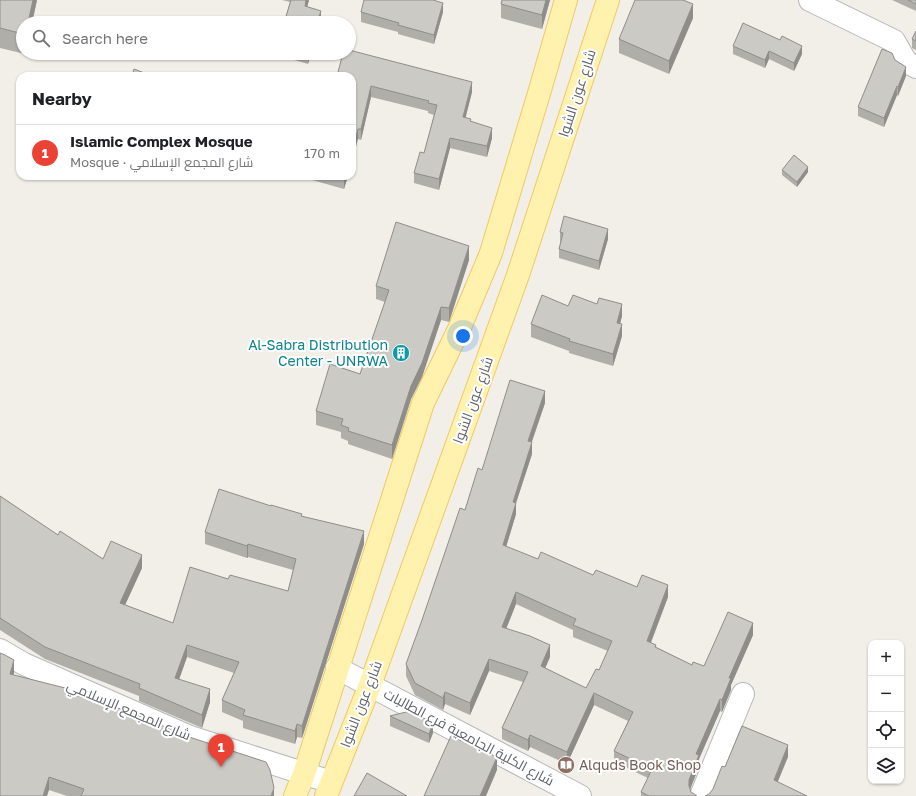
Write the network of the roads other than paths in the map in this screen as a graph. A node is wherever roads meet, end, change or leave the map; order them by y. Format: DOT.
graph roads {
  1 [pos="566,0"];
  2 [pos="608,0"];
  3 [pos="810,0"];
  4 [pos="916,67"];
  5 [pos="0,650"];
  6 [pos="337,668"];
  7 [pos="370,685"];
  8 [pos="743,694"];
  9 [pos="304,774"];
  10 [pos="329,789"];
  11 [pos="295,796"];
  12 [pos="580,796"];
  13 [pos="701,796"];
  1 -- 6 [label="main road"];
  2 -- 7 [label="main road, شارع عون الشوا"];
  3 -- 4 [label="street"];
  5 -- 9 [label="street, شارع المجمع الإسلامي"];
  6 -- 7 [label="street, شارع الكلية الجامعية فرع الطالبات"];
  6 -- 9 [label="main road"];
  7 -- 10 [label="main road, شارع عون الشوا"];
  7 -- 12 [label="street, شارع الكلية الجامعية فرع الطالبات"];
  8 -- 13 [label="street"];
  9 -- 10 [label="street, شارع المجمع الإسلامي"];
  9 -- 11 [label="main road"];
}
